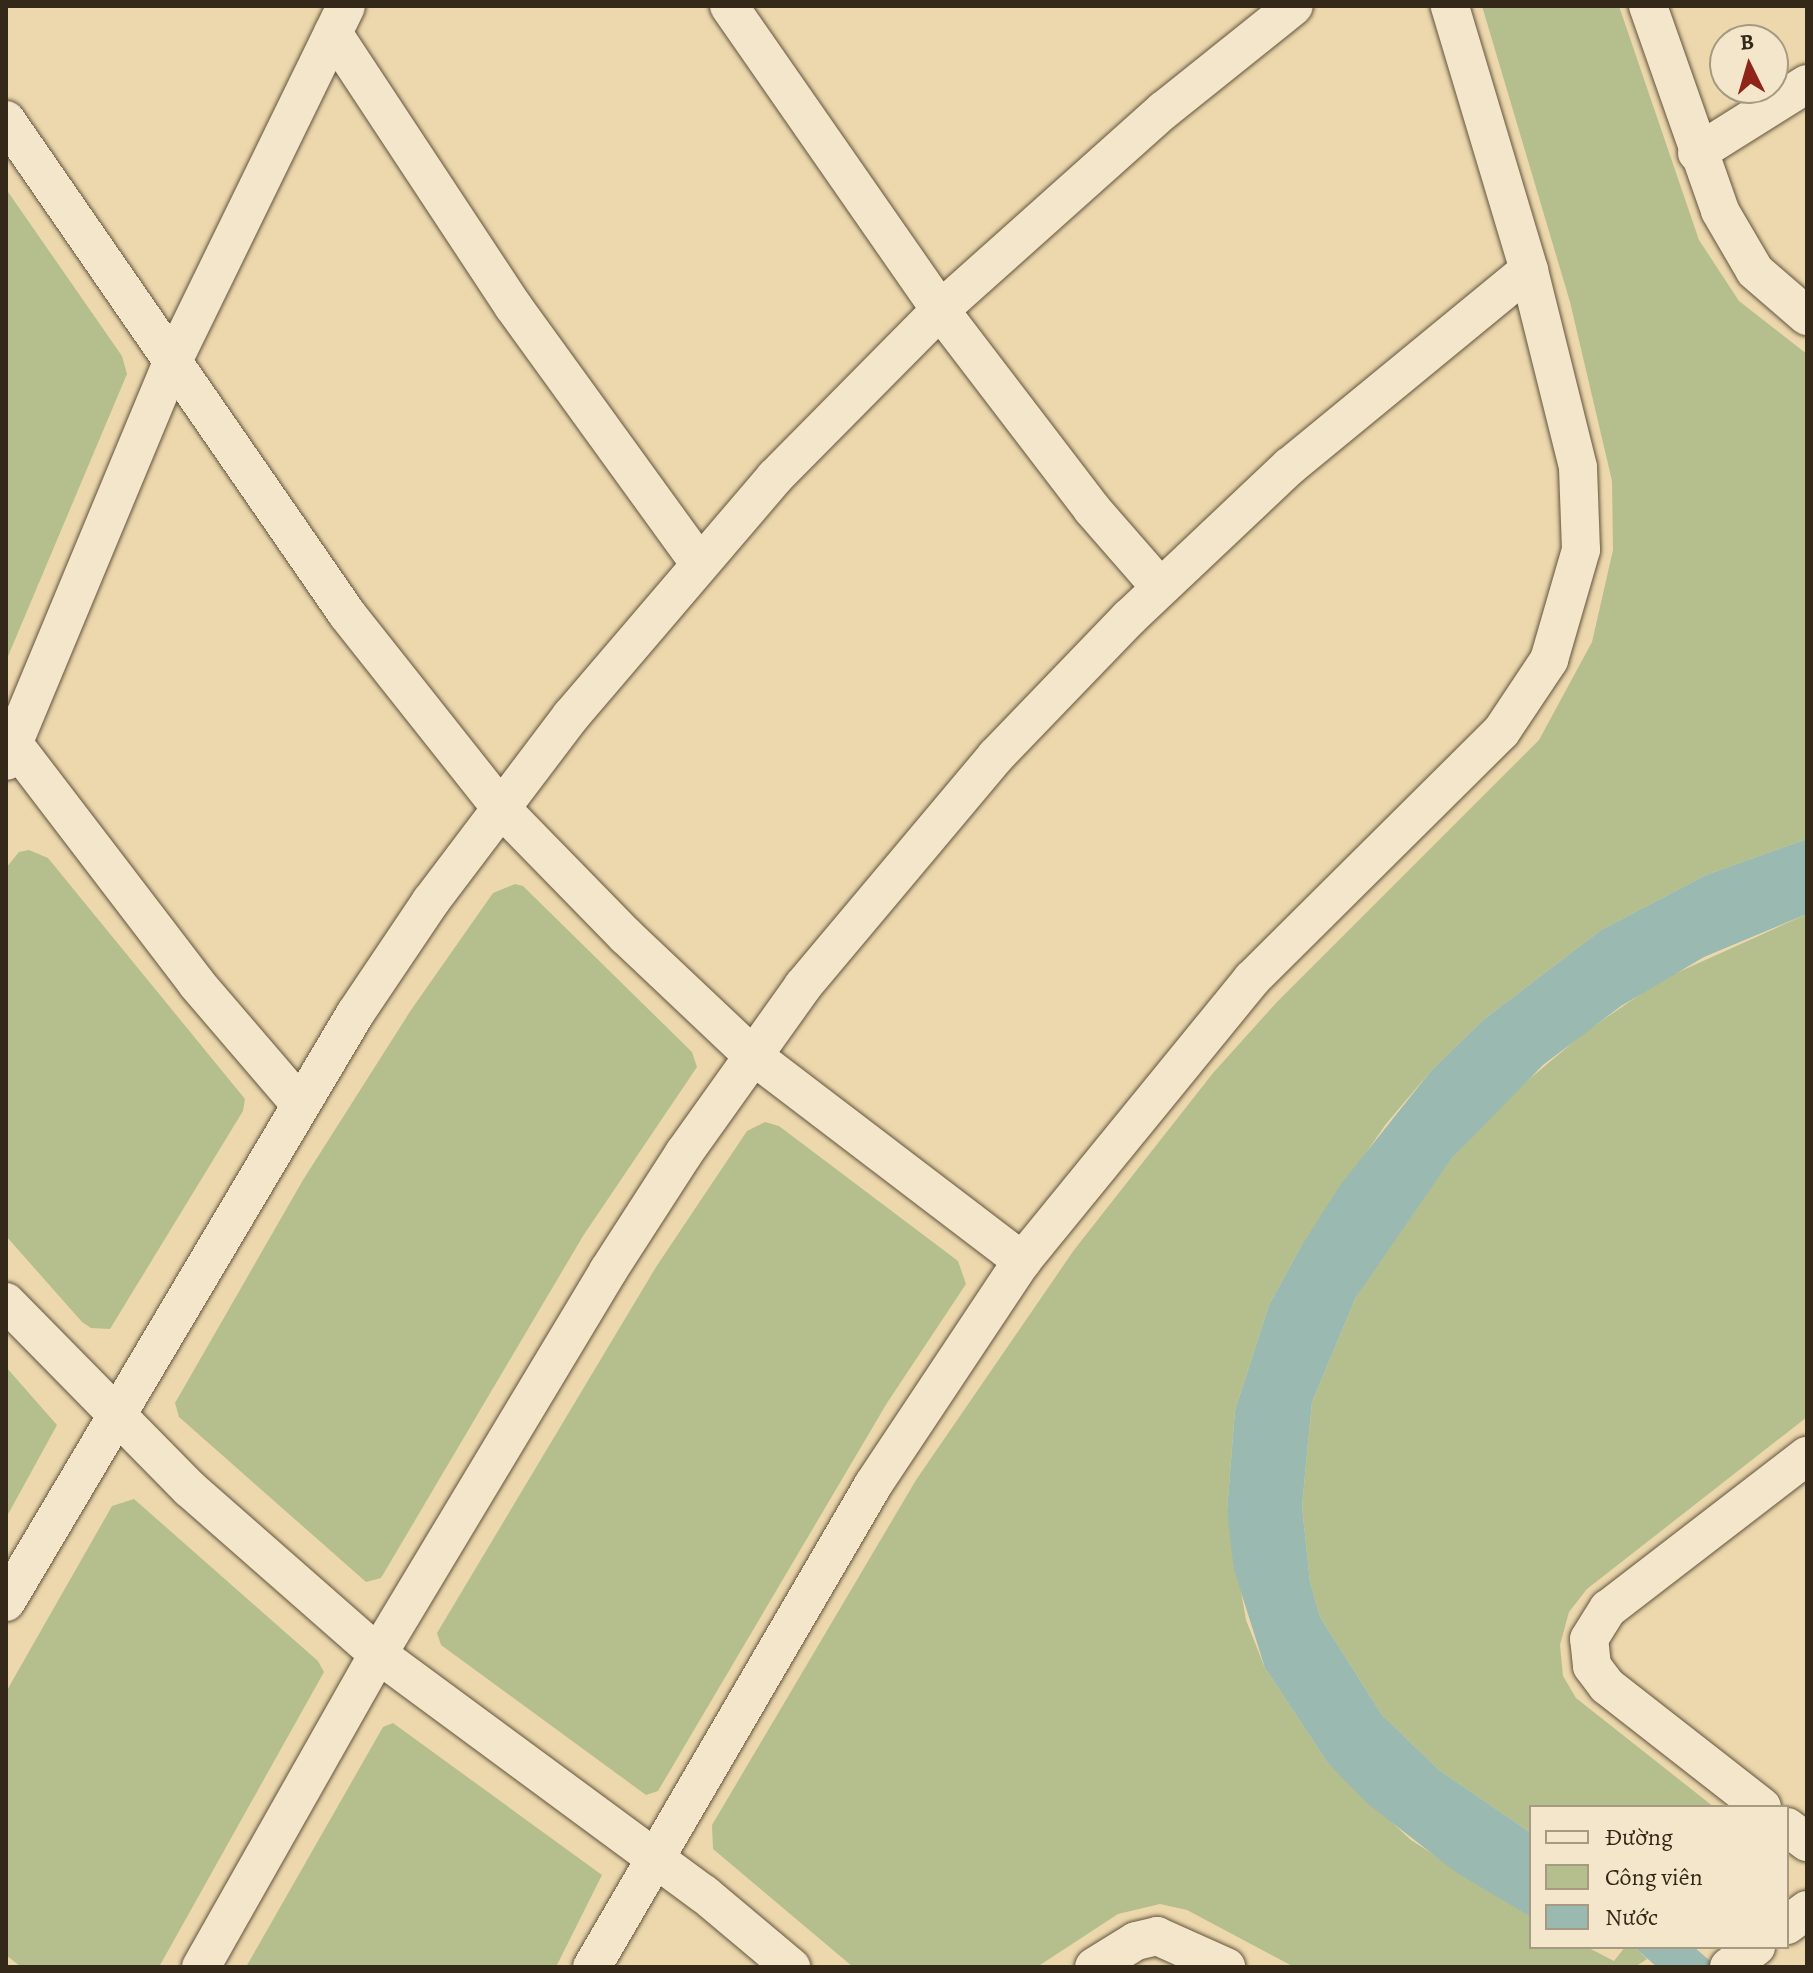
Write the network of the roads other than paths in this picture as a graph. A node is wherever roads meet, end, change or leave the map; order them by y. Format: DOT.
graph roads {
  1 [pos="1294,6"];
  2 [pos="1450,6"];
  3 [pos="1648,6"];
  4 [pos="738,9"];
  5 [pos="340,19"];
  6 [pos="1807,84"];
  7 [pos="6,120"];
  8 [pos="1697,153"];
  9 [pos="1529,270"];
  10 [pos="940,310"];
  11 [pos="1807,316"];
  12 [pos="171,365"];
  13 [pos="699,563"];
  14 [pos="1160,587"];
  15 [pos="9,752"];
  16 [pos="501,808"];
  17 [pos="752,1055"];
  18 [pos="299,1103"];
  19 [pos="1022,1261"];
  20 [pos="6,1302"];
  21 [pos="113,1416"];
  22 [pos="1807,1456"];
  23 [pos="6,1602"];
  24 [pos="378,1654"];
  25 [pos="1759,1805"];
  26 [pos="1789,1828"];
  27 [pos="1807,1842"];
  28 [pos="656,1858"];
  29 [pos="1807,1910"];
  30 [pos="1789,1924"];
  31 [pos="201,1967"];
  32 [pos="592,1967"];
  33 [pos="791,1967"];
  34 [pos="1094,1967"];
  35 [pos="1226,1967"];
  1 -- 10 [label="street"];
  2 -- 9 [label="street"];
  3 -- 8 [label="street"];
  4 -- 10 [label="street"];
  5 -- 12 [label="street"];
  5 -- 13 [label="street"];
  6 -- 8 [label="street"];
  7 -- 12 [label="street"];
  8 -- 11 [label="street"];
  9 -- 14 [label="street"];
  9 -- 19 [label="street"];
  10 -- 13 [label="street"];
  10 -- 14 [label="street"];
  12 -- 15 [label="street"];
  12 -- 16 [label="street"];
  13 -- 16 [label="street"];
  14 -- 17 [label="street"];
  15 -- 18 [label="street"];
  16 -- 17 [label="street"];
  16 -- 18 [label="street"];
  17 -- 19 [label="street"];
  17 -- 24 [label="street"];
  18 -- 21 [label="street"];
  19 -- 28 [label="street"];
  20 -- 21 [label="street"];
  21 -- 23 [label="street"];
  21 -- 24 [label="street"];
  22 -- 25 [label="street"];
  24 -- 28 [label="street"];
  24 -- 31 [label="street"];
  26 -- 27 [label="street"];
  28 -- 32 [label="street"];
  28 -- 33 [label="street"];
  29 -- 30 [label="street"];
  34 -- 35 [label="street"];
}
